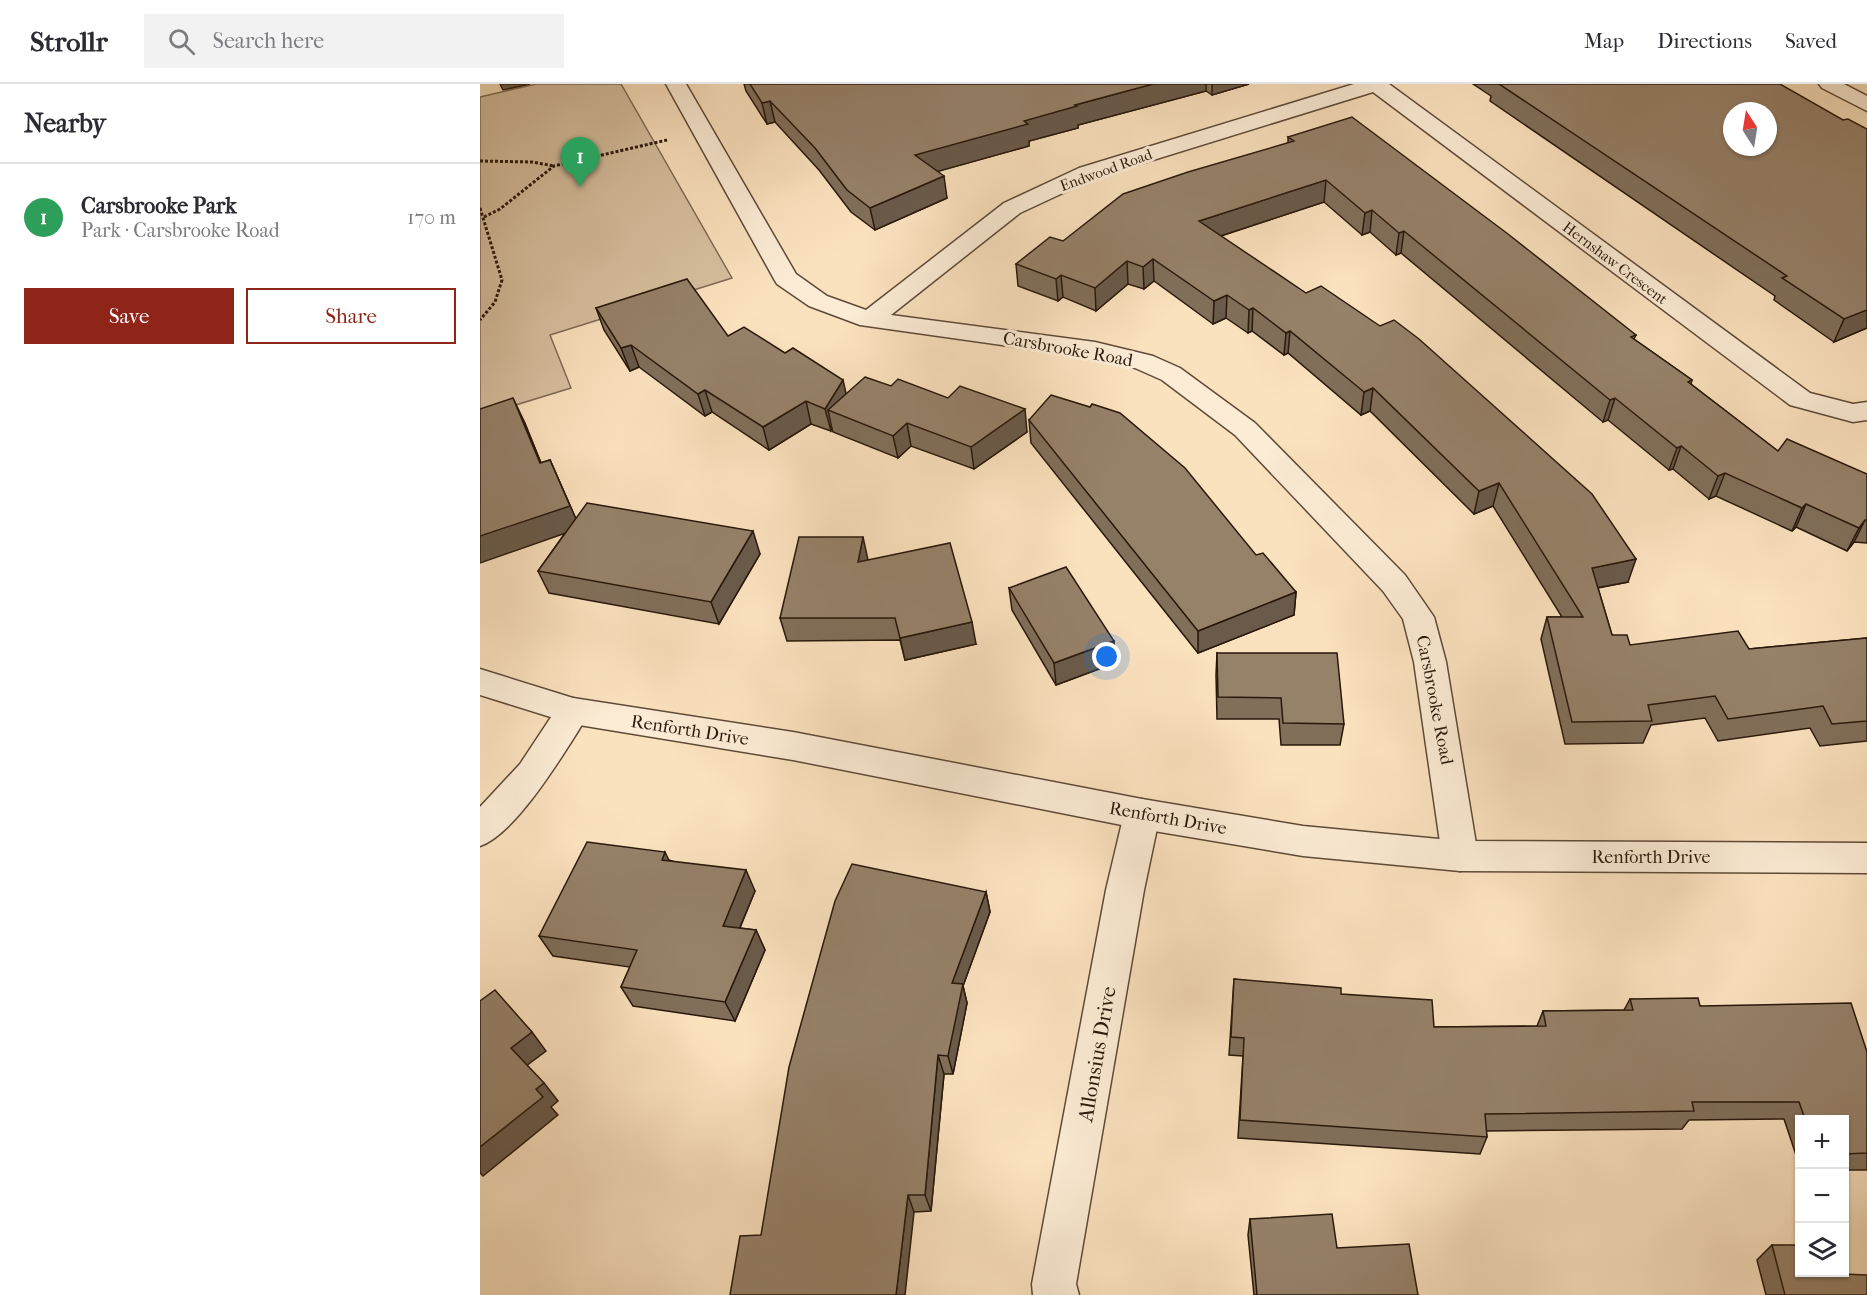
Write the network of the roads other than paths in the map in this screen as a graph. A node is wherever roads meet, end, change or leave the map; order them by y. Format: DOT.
graph roads {
  1 [pos="676,84"];
  2 [pos="1376,84"];
  3 [pos="1829,84"];
  4 [pos="1867,105"];
  5 [pos="869,320"];
  6 [pos="1867,411"];
  7 [pos="480,682"];
  8 [pos="573,711"];
  9 [pos="1142,814"];
  10 [pos="480,831"];
  11 [pos="1460,856"];
  12 [pos="1867,858"];
  13 [pos="1056,1295"];
  1 -- 5 [label="street, Carsbrooke Road"];
  2 -- 5 [label="street, Endwood Road"];
  2 -- 6 [label="street, Hernshaw Crescent"];
  3 -- 4 [label="street"];
  5 -- 11 [label="street, Carsbrooke Road"];
  7 -- 8 [label="street, Renforth Drive"];
  8 -- 9 [label="street, Renforth Drive"];
  8 -- 10 [label="street"];
  9 -- 11 [label="street, Renforth Drive"];
  9 -- 13 [label="street, Allonsius Drive"];
  11 -- 12 [label="street, Renforth Drive"];
}
